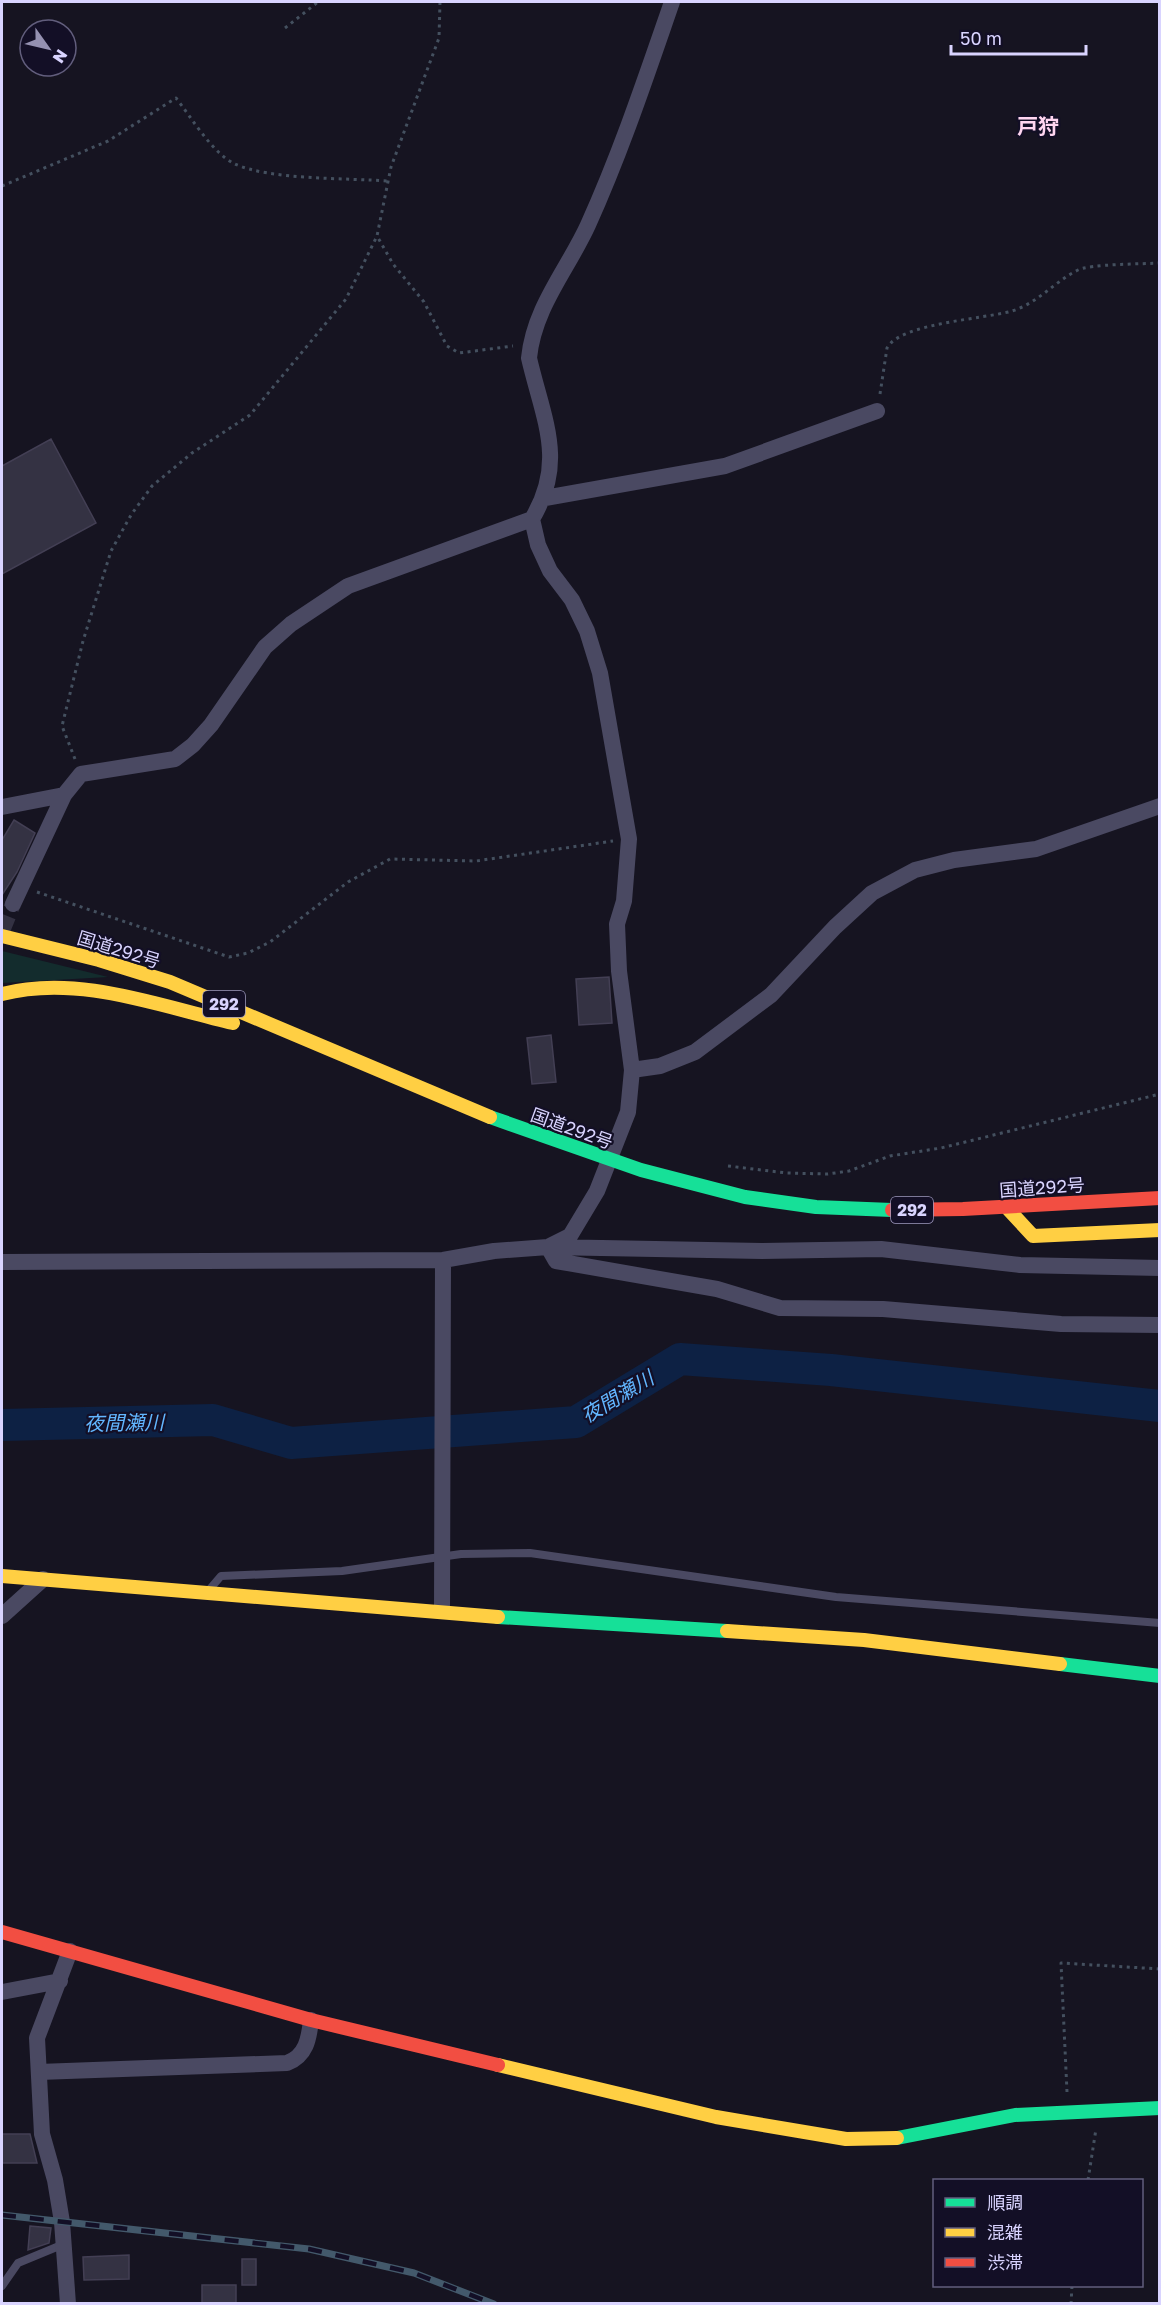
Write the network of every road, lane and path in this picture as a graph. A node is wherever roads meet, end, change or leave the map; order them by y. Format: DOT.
graph roads {
  1 [pos="318,2"];
  2 [pos="440,2"];
  3 [pos="672,2"];
  4 [pos="285,28"];
  5 [pos="388,181"];
  6 [pos="2,186"];
  7 [pos="377,236"];
  8 [pos="1160,263"];
  9 [pos="530,343"];
  10 [pos="878,411"];
  11 [pos="545,498"];
  12 [pos="532,519"];
  13 [pos="81,774"];
  14 [pos="64,795"];
  15 [pos="1160,806"];
  16 [pos="2,807"];
  17 [pos="629,838"];
  18 [pos="21,887"];
  19 [pos="13,904"];
  20 [pos="2,936"];
  21 [pos="2,994"];
  22 [pos="315,1042"];
  23 [pos="632,1070"];
  24 [pos="1160,1094"];
  25 [pos="724,1165"];
  26 [pos="1160,1198"];
  27 [pos="1008,1209"];
  28 [pos="1160,1230"];
  29 [pos="548,1247"];
  30 [pos="2,1262"];
  31 [pos="443,1268"];
  32 [pos="1160,1268"];
  33 [pos="1160,1325"];
  34 [pos="2,1576"];
  35 [pos="43,1580"];
  36 [pos="208,1591"];
  37 [pos="442,1611"];
  38 [pos="2,1616"];
  39 [pos="1160,1623"];
  40 [pos="1160,1676"];
  41 [pos="2,1932"];
  42 [pos="69,1951"];
  43 [pos="1160,1969"];
  44 [pos="60,1981"];
  45 [pos="2,1992"];
  46 [pos="311,2020"];
  47 [pos="39,2072"];
  48 [pos="1160,2108"];
  49 [pos="1099,2110"];
  50 [pos="1068,2112"];
  51 [pos="1088,2179"];
  52 [pos="64,2244"];
  53 [pos="2,2286"];
  54 [pos="1072,2287"];
  55 [pos="68,2304"];
  56 [pos="1071,2304"];
  1 -- 4 [label="path"];
  2 -- 5 [label="path"];
  3 -- 9 [label="street"];
  5 -- 6 [label="path"];
  5 -- 7 [label="path"];
  7 -- 9 [label="path"];
  7 -- 13 [label="path"];
  8 -- 10 [label="path"];
  9 -- 11 [label="street"];
  10 -- 11 [label="street"];
  11 -- 12 [label="street"];
  12 -- 13 [label="street"];
  12 -- 17 [label="street"];
  13 -- 14 [label="street"];
  14 -- 16 [label="street"];
  14 -- 18 [label="street"];
  15 -- 23 [label="street"];
  17 -- 18 [label="path"];
  17 -- 23 [label="street"];
  18 -- 19 [label="street"];
  20 -- 22 [label="main road, 国道292号 / 292"];
  21 -- 22 [label="main road"];
  22 -- 27 [label="main road, 国道292号 / 292"];
  23 -- 29 [label="street"];
  24 -- 25 [label="path"];
  26 -- 27 [label="main road, 国道292号 / 292"];
  27 -- 28 [label="main road"];
  29 -- 31 [label="street"];
  29 -- 32 [label="street"];
  29 -- 33 [label="street"];
  30 -- 31 [label="street"];
  31 -- 37 [label="street"];
  34 -- 35 [label="main road"];
  35 -- 36 [label="main road"];
  35 -- 38 [label="street"];
  36 -- 37 [label="main road"];
  36 -- 39 [label="lane"];
  37 -- 40 [label="main road"];
  41 -- 42 [label="main road"];
  42 -- 44 [label="street"];
  42 -- 46 [label="main road"];
  43 -- 50 [label="path"];
  44 -- 45 [label="street"];
  44 -- 47 [label="street"];
  46 -- 47 [label="street"];
  46 -- 50 [label="main road"];
  47 -- 52 [label="street"];
  48 -- 49 [label="main road"];
  49 -- 50 [label="main road"];
  49 -- 51 [label="path"];
  52 -- 53 [label="lane"];
  52 -- 55 [label="street"];
  54 -- 56 [label="path"];
}
